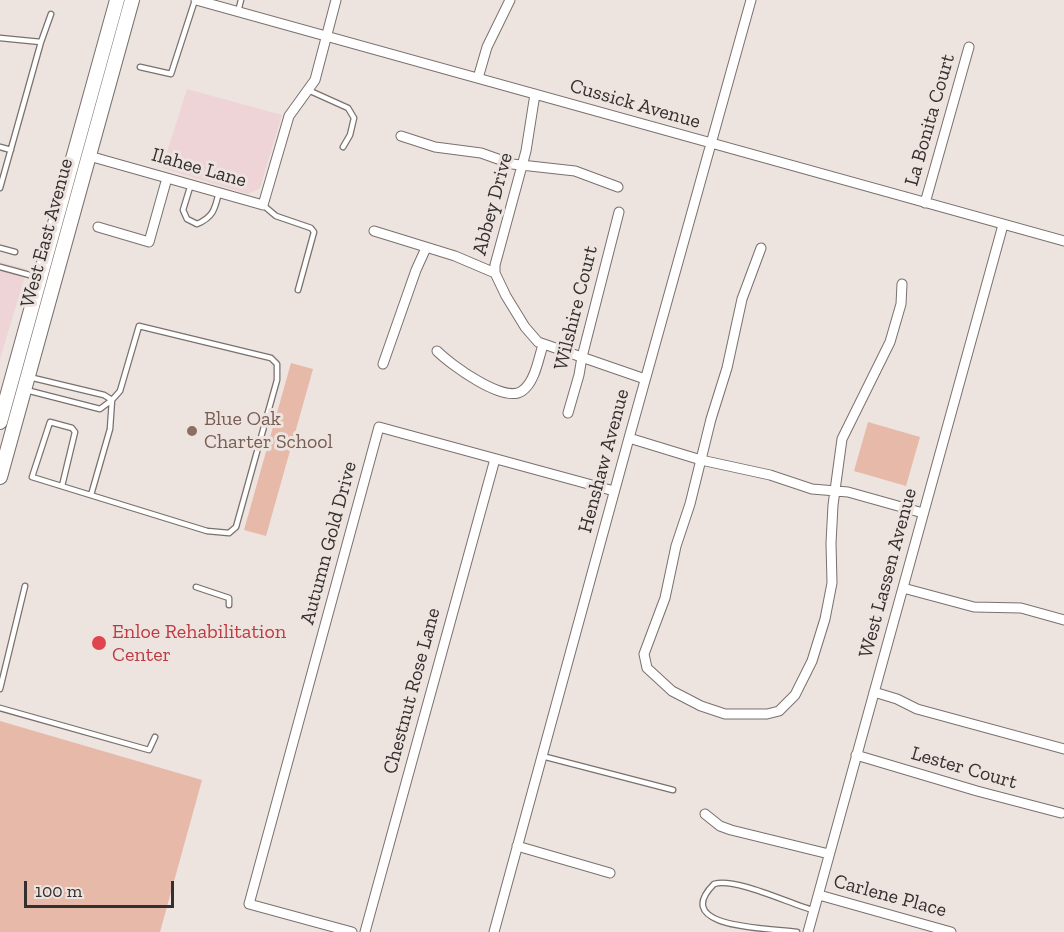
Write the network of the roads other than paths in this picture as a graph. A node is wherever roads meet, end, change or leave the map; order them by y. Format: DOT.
graph roads {
  1 [pos="117,0"];
  2 [pos="132,0"];
  3 [pos="195,0"];
  4 [pos="241,0"];
  5 [pos="336,0"];
  6 [pos="510,0"];
  7 [pos="751,0"];
  8 [pos="238,12"];
  9 [pos="51,14"];
  10 [pos="0,38"];
  11 [pos="326,38"];
  12 [pos="41,42"];
  13 [pos="969,46"];
  14 [pos="140,67"];
  15 [pos="478,78"];
  16 [pos="308,90"];
  17 [pos="535,94"];
  18 [pos="401,136"];
  19 [pos="711,144"];
  20 [pos="0,147"];
  21 [pos="343,147"];
  22 [pos="11,150"];
  23 [pos="89,156"];
  24 [pos="523,164"];
  25 [pos="167,178"];
  26 [pos="191,184"];
  27 [pos="618,187"];
  28 [pos="0,188"];
  29 [pos="219,192"];
  30 [pos="925,203"];
  31 [pos="263,205"];
  32 [pos="619,212"];
  33 [pos="1003,225"];
  34 [pos="98,227"];
  35 [pos="374,231"];
  36 [pos="1064,241"];
  37 [pos="0,248"];
  38 [pos="426,248"];
  39 [pos="761,248"];
  40 [pos="15,252"];
  41 [pos="0,267"];
  42 [pos="495,273"];
  43 [pos="40,277"];
  44 [pos="902,284"];
  45 [pos="298,290"];
  46 [pos="543,345"];
  47 [pos="436,351"];
  48 [pos="582,357"];
  49 [pos="383,364"];
  50 [pos="12,380"];
  51 [pos="645,380"];
  52 [pos="26,383"];
  53 [pos="112,400"];
  54 [pos="568,412"];
  55 [pos="0,422"];
  56 [pos="628,438"];
  57 [pos="495,459"];
  58 [pos="701,460"];
  59 [pos="0,477"];
  60 [pos="62,486"];
  61 [pos="614,491"];
  62 [pos="834,491"];
  63 [pos="91,495"];
  64 [pos="923,513"];
  65 [pos="25,586"];
  66 [pos="196,587"];
  67 [pos="903,588"];
  68 [pos="229,605"];
  69 [pos="1064,620"];
  70 [pos="0,689"];
  71 [pos="874,692"];
  72 [pos="0,708"];
  73 [pos="155,737"];
  74 [pos="1064,749"];
  75 [pos="856,755"];
  76 [pos="542,756"];
  77 [pos="673,790"];
  78 [pos="1061,813"];
  79 [pos="705,814"];
  80 [pos="517,846"];
  81 [pos="829,854"];
  82 [pos="610,873"];
  83 [pos="819,895"];
  84 [pos="814,910"];
  85 [pos="352,932"];
  86 [pos="365,932"];
  87 [pos="494,932"];
  88 [pos="797,932"];
  89 [pos="808,932"];
  90 [pos="951,932"];
  1 -- 43 [label="main road, West East Avenue"];
  2 -- 23 [label="main road, West East Avenue"];
  3 -- 8 [label="street, Cussick Avenue"];
  3 -- 14 [label="lane"];
  4 -- 8 [label="lane"];
  5 -- 11 [label="street, Ilahee Lane"];
  6 -- 15 [label="street"];
  7 -- 19 [label="street, Henshaw Avenue"];
  8 -- 11 [label="street, Cussick Avenue"];
  9 -- 12 [label="lane"];
  10 -- 12 [label="lane"];
  11 -- 15 [label="street, Cussick Avenue"];
  11 -- 16 [label="street, Ilahee Lane"];
  12 -- 22 [label="lane"];
  13 -- 30 [label="street, La Bonita Court"];
  15 -- 17 [label="street, Cussick Avenue"];
  16 -- 21 [label="lane"];
  16 -- 31 [label="street, Ilahee Lane"];
  17 -- 19 [label="street, Cussick Avenue"];
  17 -- 24 [label="street, Abbey Drive"];
  18 -- 24 [label="street"];
  19 -- 30 [label="street, Cussick Avenue"];
  19 -- 51 [label="street, Henshaw Avenue"];
  20 -- 22 [label="lane"];
  22 -- 28 [label="lane"];
  23 -- 25 [label="street, Ilahee Lane"];
  23 -- 52 [label="main road, West East Avenue"];
  24 -- 27 [label="street"];
  24 -- 42 [label="street, Abbey Drive"];
  25 -- 26 [label="street, Ilahee Lane"];
  25 -- 34 [label="street"];
  26 -- 29 [label="street, Ilahee Lane"];
  26 -- 29 [label="lane"];
  29 -- 31 [label="street, Ilahee Lane"];
  30 -- 33 [label="street, Cussick Avenue"];
  31 -- 45 [label="lane"];
  32 -- 48 [label="street, Wilshire Court"];
  33 -- 36 [label="street, Cussick Avenue"];
  33 -- 64 [label="street, West Lassen Avenue"];
  35 -- 38 [label="street"];
  37 -- 40 [label="lane"];
  38 -- 42 [label="street"];
  38 -- 49 [label="street"];
  39 -- 58 [label="street"];
  41 -- 43 [label="lane"];
  42 -- 46 [label="street, Abbey Drive"];
  43 -- 50 [label="main road, West East Avenue"];
  44 -- 62 [label="street"];
  46 -- 47 [label="street"];
  46 -- 48 [label="street, Abbey Drive"];
  48 -- 51 [label="street, Abbey Drive"];
  48 -- 54 [label="street, Wilshire Court"];
  50 -- 52 [label="lane"];
  50 -- 52 [label="lane"];
  50 -- 55 [label="main road, West East Avenue"];
  51 -- 56 [label="street, Henshaw Avenue"];
  52 -- 53 [label="lane"];
  52 -- 53 [label="lane"];
  52 -- 59 [label="main road, West East Avenue"];
  53 -- 63 [label="lane"];
  53 -- 63 [label="lane"];
  56 -- 58 [label="street"];
  56 -- 61 [label="street, Henshaw Avenue"];
  57 -- 61 [label="street, Autumn Gold Drive"];
  57 -- 85 [label="street, Autumn Gold Drive"];
  57 -- 86 [label="street, Chestnut Rose Lane"];
  58 -- 62 [label="street"];
  58 -- 62 [label="street"];
  60 -- 60 [label="lane"];
  60 -- 63 [label="lane"];
  61 -- 76 [label="street, Henshaw Avenue"];
  62 -- 64 [label="street"];
  64 -- 67 [label="street, West Lassen Avenue"];
  65 -- 70 [label="lane"];
  66 -- 68 [label="lane"];
  67 -- 69 [label="street"];
  67 -- 71 [label="street, West Lassen Avenue"];
  71 -- 74 [label="street"];
  71 -- 75 [label="street, West Lassen Avenue"];
  72 -- 73 [label="lane"];
  75 -- 78 [label="street, Lester Court"];
  75 -- 81 [label="street, West Lassen Avenue"];
  76 -- 77 [label="lane"];
  76 -- 80 [label="street, Henshaw Avenue"];
  79 -- 81 [label="street"];
  80 -- 82 [label="street"];
  80 -- 87 [label="street, Henshaw Avenue"];
  81 -- 83 [label="street, West Lassen Avenue"];
  83 -- 84 [label="street, West Lassen Avenue"];
  83 -- 90 [label="street, Carlene Place"];
  84 -- 88 [label="lane"];
  84 -- 89 [label="street, West Lassen Avenue"];
}
